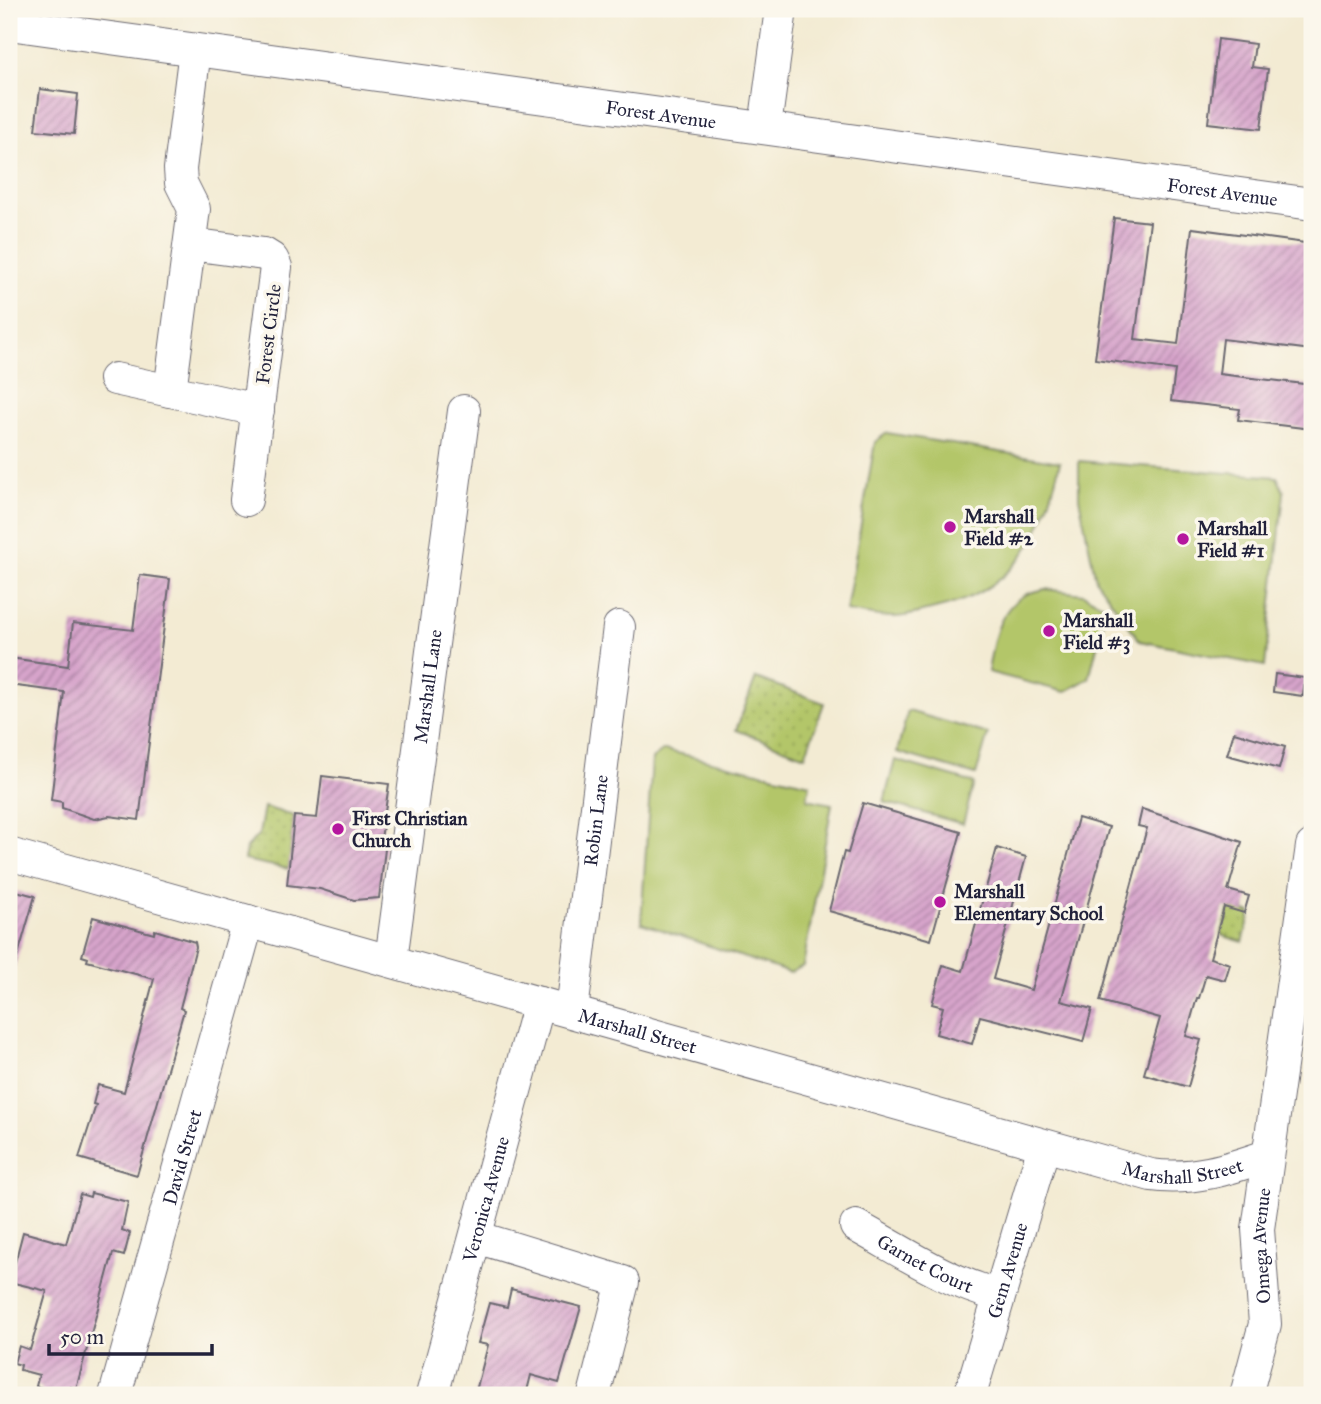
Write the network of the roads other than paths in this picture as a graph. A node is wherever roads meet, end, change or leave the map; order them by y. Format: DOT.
graph roads {
  1 [pos="781,9"];
  2 [pos="9,24"];
  3 [pos="195,50"];
  4 [pos="765,127"];
  5 [pos="1312,204"];
  6 [pos="190,244"];
  7 [pos="115,379"];
  8 [pos="170,391"];
  9 [pos="258,410"];
  10 [pos="464,411"];
  11 [pos="246,500"];
  12 [pos="618,627"];
  13 [pos="1312,846"];
  14 [pos="9,854"];
  15 [pos="248,921"];
  16 [pos="391,960"];
  17 [pos="539,1003"];
  18 [pos="1301,1006"];
  19 [pos="572,1012"];
  20 [pos="1044,1146"];
  21 [pos="1266,1156"];
  22 [pos="856,1226"];
  23 [pos="476,1237"];
  24 [pos="998,1295"];
  25 [pos="115,1395"];
  26 [pos="432,1395"];
  27 [pos="594,1395"];
  28 [pos="970,1395"];
  29 [pos="1246,1395"];
  1 -- 4 [label="street"];
  2 -- 3 [label="street, Forest Avenue"];
  3 -- 4 [label="street, Forest Avenue"];
  3 -- 6 [label="street"];
  4 -- 5 [label="street, Forest Avenue"];
  6 -- 8 [label="street"];
  6 -- 9 [label="street, Forest Circle"];
  7 -- 8 [label="street, Forest Circle"];
  8 -- 9 [label="street, Forest Circle"];
  9 -- 11 [label="street, Forest Circle"];
  10 -- 16 [label="street, Marshall Lane"];
  12 -- 19 [label="street, Robin Lane"];
  13 -- 18 [label="street, Omega Avenue"];
  14 -- 15 [label="street, Marshall Street"];
  15 -- 16 [label="street, Marshall Street"];
  15 -- 25 [label="street, David Street"];
  16 -- 17 [label="street, Marshall Street"];
  17 -- 19 [label="street, Marshall Street"];
  17 -- 23 [label="street, Veronica Avenue"];
  18 -- 21 [label="street, Omega Avenue"];
  19 -- 20 [label="street, Marshall Street"];
  20 -- 21 [label="street, Marshall Street"];
  20 -- 24 [label="street, Gem Avenue"];
  21 -- 29 [label="street, Omega Avenue"];
  22 -- 24 [label="street, Garnet Court"];
  23 -- 26 [label="street, Veronica Avenue"];
  23 -- 27 [label="street"];
  24 -- 28 [label="street, Gem Avenue"];
}
